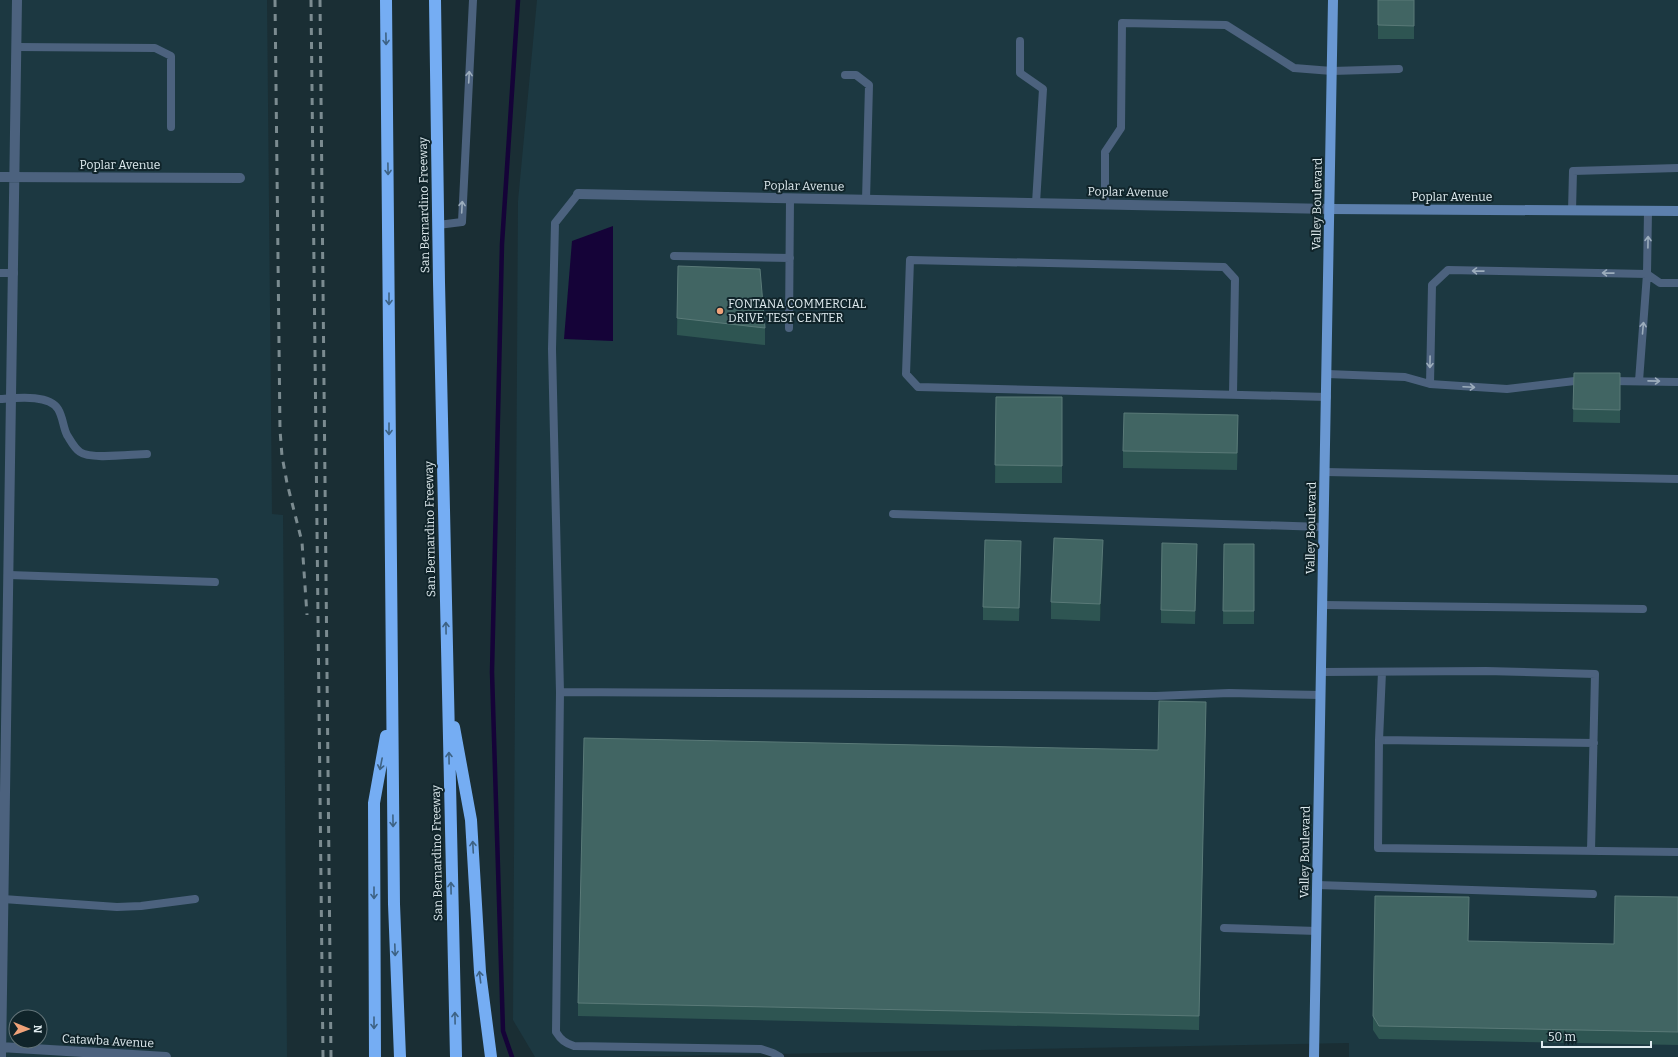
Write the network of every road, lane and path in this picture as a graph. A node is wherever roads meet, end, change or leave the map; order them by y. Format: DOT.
graph roads {
  1 [pos="17,0"];
  2 [pos="386,0"];
  3 [pos="435,0"];
  4 [pos="473,0"];
  5 [pos="1333,0"];
  6 [pos="1020,41"];
  7 [pos="16,47"];
  8 [pos="1399,69"];
  9 [pos="1332,71"];
  10 [pos="845,75"];
  11 [pos="171,127"];
  12 [pos="1678,168"];
  13 [pos="0,177"];
  14 [pos="15,177"];
  15 [pos="240,178"];
  16 [pos="578,194"];
  17 [pos="790,199"];
  18 [pos="866,200"];
  19 [pos="1036,204"];
  20 [pos="1105,205"];
  21 [pos="1330,209"];
  22 [pos="1572,211"];
  23 [pos="1648,211"];
  24 [pos="1678,211"];
  25 [pos="438,225"];
  26 [pos="674,256"];
  27 [pos="790,258"];
  28 [pos="14,272"];
  29 [pos="0,273"];
  30 [pos="1647,274"];
  31 [pos="1678,283"];
  32 [pos="789,328"];
  33 [pos="1327,374"];
  34 [pos="1639,381"];
  35 [pos="1678,382"];
  36 [pos="1430,384"];
  37 [pos="1233,394"];
  38 [pos="1327,397"];
  39 [pos="0,398"];
  40 [pos="11,398"];
  41 [pos="147,454"];
  42 [pos="1325,472"];
  43 [pos="1678,479"];
  44 [pos="893,514"];
  45 [pos="1324,527"];
  46 [pos="8,575"];
  47 [pos="214,582"];
  48 [pos="1323,605"];
  49 [pos="1643,610"];
  50 [pos="4,624"];
  51 [pos="1321,672"];
  52 [pos="1382,672"];
  53 [pos="447,692"];
  54 [pos="560,692"];
  55 [pos="1321,695"];
  56 [pos="391,712"];
  57 [pos="1379,740"];
  58 [pos="1594,743"];
  59 [pos="2,814"];
  60 [pos="1591,851"];
  61 [pos="1678,852"];
  62 [pos="1317,885"];
  63 [pos="1593,894"];
  64 [pos="196,899"];
  65 [pos="3,900"];
  66 [pos="1224,928"];
  67 [pos="1317,931"];
  68 [pos="1,1051"];
  69 [pos="166,1057"];
  70 [pos="374,1057"];
  71 [pos="400,1057"];
  72 [pos="456,1057"];
  73 [pos="491,1057"];
  74 [pos="780,1057"];
  75 [pos="1314,1057"];
  1 -- 7 [label="street"];
  2 -- 56 [label="highway, one-way"];
  3 -- 25 [label="highway, San Bernardino Freeway"];
  25 -- 4 [label="lane, one-way"];
  5 -- 9 [label="main road, Valley Boulevard"];
  6 -- 19 [label="lane"];
  7 -- 11 [label="lane"];
  7 -- 14 [label="street"];
  8 -- 9 [label="lane"];
  9 -- 20 [label="lane"];
  9 -- 21 [label="main road, Valley Boulevard"];
  10 -- 18 [label="lane"];
  12 -- 22 [label="lane"];
  13 -- 14 [label="street, Poplar Avenue"];
  14 -- 15 [label="street, Poplar Avenue"];
  14 -- 28 [label="street"];
  16 -- 17 [label="street, Poplar Avenue"];
  16 -- 54 [label="lane"];
  17 -- 18 [label="street, Poplar Avenue"];
  17 -- 27 [label="lane"];
  18 -- 19 [label="street, Poplar Avenue"];
  19 -- 20 [label="street, Poplar Avenue"];
  20 -- 21 [label="street, Poplar Avenue"];
  21 -- 22 [label="street, Poplar Avenue"];
  21 -- 33 [label="main road, Valley Boulevard"];
  22 -- 23 [label="street, Poplar Avenue"];
  23 -- 24 [label="street, Poplar Avenue"];
  30 -- 23 [label="lane, one-way"];
  53 -- 25 [label="highway, San Bernardino Freeway, one-way"];
  26 -- 27 [label="lane"];
  27 -- 32 [label="lane"];
  28 -- 29 [label="lane"];
  28 -- 40 [label="street"];
  30 -- 31 [label="lane"];
  34 -- 30 [label="lane, one-way"];
  30 -- 36 [label="lane, one-way"];
  33 -- 36 [label="lane"];
  33 -- 38 [label="main road, Valley Boulevard"];
  34 -- 35 [label="lane, one-way"];
  36 -- 34 [label="lane, one-way"];
  37 -- 37 [label="lane"];
  37 -- 38 [label="lane"];
  38 -- 42 [label="main road, Valley Boulevard"];
  39 -- 40 [label="lane"];
  40 -- 41 [label="lane"];
  40 -- 46 [label="street"];
  42 -- 43 [label="lane"];
  42 -- 45 [label="main road, Valley Boulevard"];
  44 -- 45 [label="lane"];
  45 -- 48 [label="main road, Valley Boulevard"];
  46 -- 47 [label="lane"];
  46 -- 50 [label="street"];
  48 -- 49 [label="lane"];
  48 -- 51 [label="main road, Valley Boulevard"];
  50 -- 59 [label="street"];
  51 -- 52 [label="lane"];
  51 -- 55 [label="main road, Valley Boulevard"];
  52 -- 57 [label="lane"];
  52 -- 58 [label="lane"];
  72 -- 53 [label="highway, San Bernardino Freeway, one-way"];
  73 -- 53 [label="highway, one-way"];
  54 -- 55 [label="lane"];
  54 -- 74 [label="lane"];
  55 -- 62 [label="main road, Valley Boulevard"];
  56 -- 70 [label="highway, one-way"];
  56 -- 71 [label="highway, one-way"];
  57 -- 58 [label="lane"];
  57 -- 60 [label="lane"];
  58 -- 60 [label="lane"];
  59 -- 65 [label="street"];
  60 -- 61 [label="lane"];
  62 -- 63 [label="lane"];
  62 -- 67 [label="main road, Valley Boulevard"];
  64 -- 65 [label="lane"];
  65 -- 68 [label="street"];
  66 -- 67 [label="lane"];
  67 -- 75 [label="main road, Valley Boulevard"];
  68 -- 69 [label="street, Catawba Avenue"];
}
